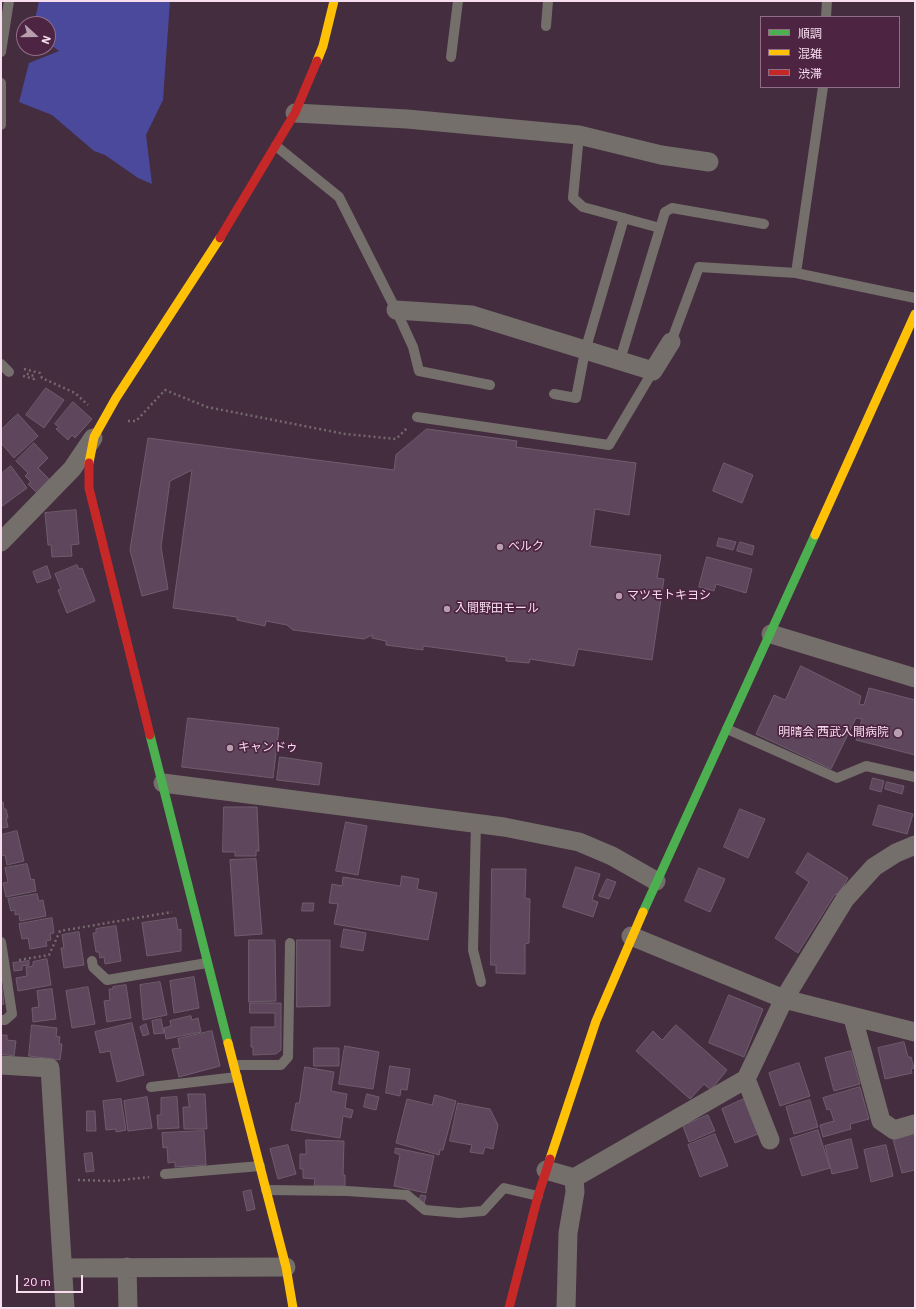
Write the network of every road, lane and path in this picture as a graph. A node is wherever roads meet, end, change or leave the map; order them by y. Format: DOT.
graph roads {
  1 [pos="9,1"];
  2 [pos="334,1"];
  3 [pos="458,1"];
  4 [pos="548,1"];
  5 [pos="826,1"];
  6 [pos="826,16"];
  7 [pos="546,26"];
  8 [pos="1,52"];
  9 [pos="451,57"];
  10 [pos="1,83"];
  11 [pos="823,88"];
  12 [pos="295,113"];
  13 [pos="1,125"];
  14 [pos="579,135"];
  15 [pos="276,146"];
  16 [pos="709,162"];
  17 [pos="624,218"];
  18 [pos="764,224"];
  19 [pos="660,228"];
  20 [pos="796,273"];
  21 [pos="915,298"];
  22 [pos="396,310"];
  23 [pos="915,314"];
  24 [pos="670,342"];
  25 [pos="585,351"];
  26 [pos="620,360"];
  27 [pos="1,364"];
  28 [pos="653,371"];
  29 [pos="9,372"];
  30 [pos="40,373"];
  31 [pos="490,385"];
  32 [pos="554,394"];
  33 [pos="417,417"];
  34 [pos="104,418"];
  35 [pos="94,437"];
  36 [pos="1,542"];
  37 [pos="771,634"];
  38 [pos="915,678"];
  39 [pos="727,729"];
  40 [pos="915,777"];
  41 [pos="163,783"];
  42 [pos="476,824"];
  43 [pos="915,845"];
  44 [pos="656,881"];
  45 [pos="193,908"];
  46 [pos="631,936"];
  47 [pos="1,942"];
  48 [pos="290,943"];
  49 [pos="92,961"];
  50 [pos="5,962"];
  51 [pos="207,963"];
  52 [pos="481,982"];
  53 [pos="784,1000"];
  54 [pos="853,1018"];
  55 [pos="1,1020"];
  56 [pos="915,1032"];
  57 [pos="1,1065"];
  58 [pos="234,1065"];
  59 [pos="237,1077"];
  60 [pos="746,1079"];
  61 [pos="151,1087"];
  62 [pos="915,1124"];
  63 [pos="770,1140"];
  64 [pos="260,1166"];
  65 [pos="546,1170"];
  66 [pos="165,1174"];
  67 [pos="574,1178"];
  68 [pos="57,1180"];
  69 [pos="266,1190"];
  70 [pos="538,1196"];
  71 [pos="127,1267"];
  72 [pos="286,1267"];
  73 [pos="63,1268"];
  74 [pos="65,1308"];
  75 [pos="128,1308"];
  76 [pos="292,1308"];
  77 [pos="509,1308"];
  78 [pos="566,1308"];
  1 -- 8 [label="lane"];
  2 -- 12 [label="street"];
  3 -- 9 [label="lane"];
  4 -- 7 [label="lane"];
  5 -- 6 [label="lane"];
  10 -- 13 [label="lane"];
  11 -- 20 [label="lane"];
  12 -- 14 [label="street"];
  12 -- 15 [label="street"];
  14 -- 16 [label="street"];
  14 -- 17 [label="lane"];
  15 -- 22 [label="lane"];
  15 -- 34 [label="street"];
  17 -- 19 [label="lane"];
  17 -- 25 [label="lane"];
  18 -- 19 [label="lane"];
  19 -- 26 [label="lane"];
  20 -- 21 [label="lane"];
  20 -- 24 [label="lane"];
  22 -- 25 [label="street"];
  22 -- 31 [label="lane"];
  23 -- 37 [label="street"];
  24 -- 28 [label="street"];
  25 -- 26 [label="street"];
  25 -- 32 [label="lane"];
  26 -- 28 [label="street"];
  27 -- 29 [label="lane"];
  28 -- 33 [label="lane"];
  30 -- 34 [label="path"];
  33 -- 34 [label="path"];
  34 -- 35 [label="street"];
  35 -- 36 [label="street"];
  35 -- 41 [label="street"];
  37 -- 38 [label="street"];
  37 -- 39 [label="street"];
  39 -- 40 [label="lane"];
  39 -- 44 [label="street"];
  41 -- 42 [label="street"];
  41 -- 45 [label="street"];
  42 -- 44 [label="street"];
  42 -- 52 [label="lane"];
  43 -- 53 [label="street"];
  44 -- 46 [label="street"];
  45 -- 50 [label="path"];
  45 -- 51 [label="street"];
  46 -- 53 [label="street"];
  46 -- 65 [label="street"];
  47 -- 50 [label="lane"];
  48 -- 58 [label="lane"];
  49 -- 51 [label="lane"];
  50 -- 55 [label="lane"];
  51 -- 58 [label="street"];
  53 -- 54 [label="street"];
  53 -- 60 [label="street"];
  54 -- 56 [label="street"];
  54 -- 62 [label="street"];
  57 -- 68 [label="street"];
  58 -- 59 [label="street"];
  59 -- 61 [label="lane"];
  59 -- 64 [label="street"];
  60 -- 63 [label="street"];
  60 -- 67 [label="street"];
  64 -- 66 [label="lane"];
  64 -- 69 [label="street"];
  65 -- 67 [label="street"];
  65 -- 70 [label="street"];
  66 -- 68 [label="path"];
  67 -- 78 [label="street"];
  68 -- 73 [label="street"];
  69 -- 70 [label="lane"];
  69 -- 72 [label="street"];
  70 -- 77 [label="street"];
  71 -- 72 [label="street"];
  71 -- 73 [label="street"];
  71 -- 75 [label="street"];
  72 -- 76 [label="street"];
  73 -- 74 [label="street"];
}
